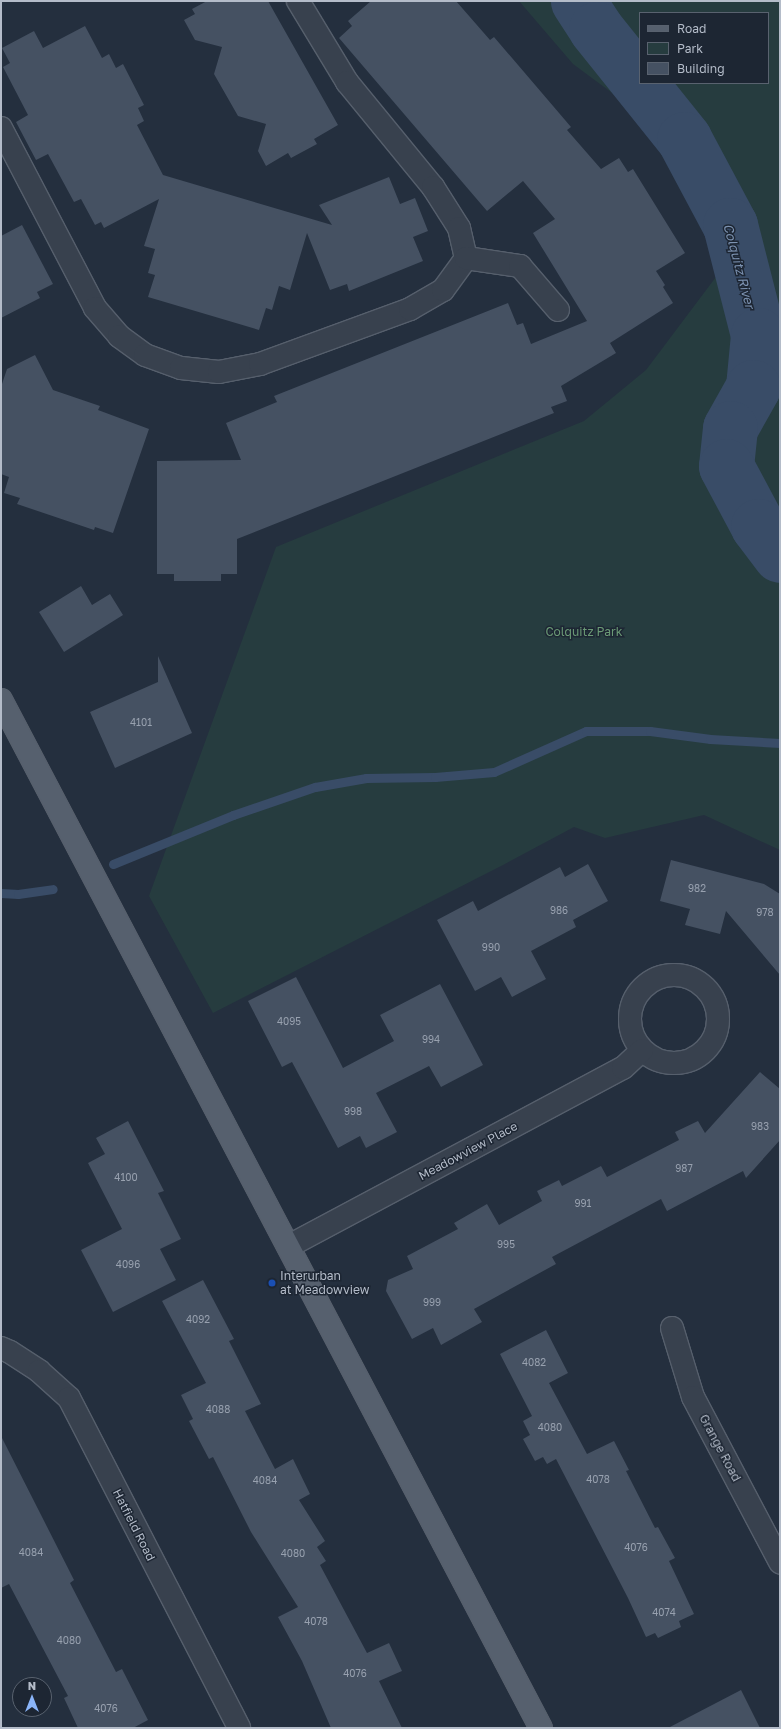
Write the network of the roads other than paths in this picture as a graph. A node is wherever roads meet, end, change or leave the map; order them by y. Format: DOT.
graph roads {
  1 [pos="298,1"];
  2 [pos="3,139"];
  3 [pos="466,258"];
  4 [pos="558,310"];
  5 [pos="1,700"];
  6 [pos="642,1050"];
  7 [pos="289,1246"];
  8 [pos="672,1328"];
  9 [pos="1,1348"];
  10 [pos="780,1562"];
  11 [pos="239,1728"];
  12 [pos="542,1728"];
  1 -- 3 [label="street"];
  2 -- 3 [label="street"];
  3 -- 4 [label="street"];
  5 -- 7 [label="main road"];
  6 -- 6 [label="street"];
  6 -- 7 [label="street, Meadowview Place"];
  7 -- 12 [label="main road"];
  8 -- 10 [label="street, Grange Road"];
  9 -- 11 [label="street, Hatfield Road"];
}
